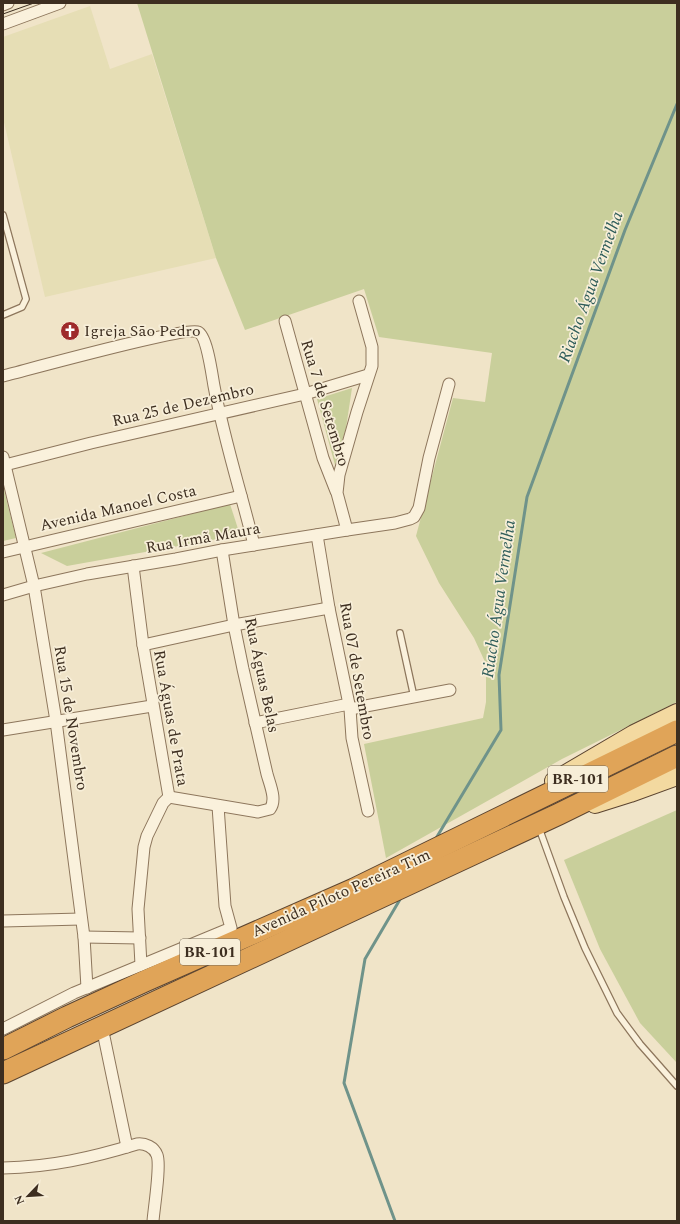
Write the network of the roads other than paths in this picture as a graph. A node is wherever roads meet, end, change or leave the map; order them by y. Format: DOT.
graph roads {
  1 [pos="8,3"];
  2 [pos="60,3"];
  3 [pos="3,5"];
  4 [pos="3,24"];
  5 [pos="3,215"];
  6 [pos="4,225"];
  7 [pos="360,301"];
  8 [pos="3,315"];
  9 [pos="285,321"];
  10 [pos="368,375"];
  11 [pos="3,376"];
  12 [pos="449,384"];
  13 [pos="305,394"];
  14 [pos="219,414"];
  15 [pos="4,461"];
  16 [pos="337,493"];
  17 [pos="241,496"];
  18 [pos="347,530"];
  19 [pos="317,535"];
  20 [pos="254,545"];
  21 [pos="25,547"];
  22 [pos="222,550"];
  23 [pos="3,552"];
  24 [pos="133,566"];
  25 [pos="34,586"];
  26 [pos="3,595"];
  27 [pos="329,608"];
  28 [pos="234,625"];
  29 [pos="400,633"];
  30 [pos="142,645"];
  31 [pos="450,690"];
  32 [pos="414,697"];
  33 [pos="152,706"];
  34 [pos="349,707"];
  35 [pos="677,713"];
  36 [pos="56,721"];
  37 [pos="255,723"];
  38 [pos="3,730"];
  39 [pos="677,731"];
  40 [pos="677,756"];
  41 [pos="677,776"];
  42 [pos="168,797"];
  43 [pos="218,806"];
  44 [pos="368,811"];
  45 [pos="559,814"];
  46 [pos="537,824"];
  47 [pos="479,827"];
  48 [pos="81,919"];
  49 [pos="3,921"];
  50 [pos="84,937"];
  51 [pos="140,938"];
  52 [pos="141,965"];
  53 [pos="87,988"];
  54 [pos="102,1027"];
  55 [pos="3,1028"];
  56 [pos="3,1048"];
  57 [pos="3,1073"];
  58 [pos="677,1086"];
  59 [pos="122,1149"];
  60 [pos="3,1168"];
  61 [pos="153,1221"];
  1 -- 3 [label="street"];
  2 -- 4 [label="street"];
  5 -- 6 [label="lane"];
  6 -- 8 [label="lane"];
  7 -- 10 [label="street"];
  9 -- 13 [label="street, Rua 7 de Setembro"];
  10 -- 13 [label="street, Rua 25 de Dezembro"];
  10 -- 16 [label="street"];
  11 -- 14 [label="street"];
  12 -- 18 [label="street, Rua Irmã Maura"];
  13 -- 14 [label="street, Rua 25 de Dezembro"];
  13 -- 16 [label="street, Rua 7 de Setembro"];
  14 -- 15 [label="street, Rua 25 de Dezembro"];
  14 -- 17 [label="street"];
  15 -- 21 [label="street, Rua 15 de Novembro"];
  16 -- 18 [label="street, Rua 7 de Setembro"];
  17 -- 20 [label="street"];
  17 -- 21 [label="street, Avenida Manoel Costa"];
  18 -- 19 [label="street, Rua Irmã Maura"];
  19 -- 20 [label="street, Rua Irmã Maura"];
  19 -- 27 [label="street, Rua 07 de Setembro"];
  20 -- 22 [label="street, Rua Irmã Maura"];
  21 -- 23 [label="street, Avenida Manoel Costa"];
  21 -- 25 [label="street, Rua 15 de Novembro"];
  22 -- 24 [label="street, Rua Irmã Maura"];
  22 -- 28 [label="street, Rua Águas Belas"];
  24 -- 25 [label="street, Rua Irmã Maura"];
  24 -- 30 [label="street, Rua Águas de Prata"];
  25 -- 26 [label="street, Rua Irmã Maura"];
  25 -- 36 [label="street, Rua 15 de Novembro"];
  27 -- 28 [label="street"];
  27 -- 34 [label="street, Rua 07 de Setembro"];
  28 -- 30 [label="street"];
  28 -- 37 [label="street, Rua Águas Belas"];
  29 -- 32 [label="lane"];
  30 -- 33 [label="street, Rua Águas de Prata"];
  31 -- 32 [label="street"];
  32 -- 34 [label="street"];
  33 -- 36 [label="street"];
  33 -- 42 [label="street, Rua Águas de Prata"];
  34 -- 37 [label="street"];
  34 -- 44 [label="street, Rua 07 de Setembro"];
  35 -- 47 [label="main road"];
  36 -- 38 [label="street"];
  36 -- 48 [label="street, Rua 15 de Novembro"];
  37 -- 43 [label="street, Rua Águas Belas"];
  39 -- 47 [label="highway, Avenida Piloto Pereira Tim / BR-101"];
  40 -- 45 [label="highway, Avenida Piloto Pereira Tim / BR-101"];
  41 -- 45 [label="main road"];
  42 -- 43 [label="street"];
  42 -- 51 [label="street, Rua Águas de Prata"];
  43 -- 52 [label="street"];
  45 -- 46 [label="highway, Avenida Piloto Pereira Tim / BR-101"];
  46 -- 54 [label="highway, Avenida Piloto Pereira Tim / BR-101"];
  46 -- 58 [label="lane"];
  47 -- 56 [label="highway, Avenida Piloto Pereira Tim / BR-101"];
  48 -- 49 [label="street"];
  48 -- 50 [label="street, Rua 15 de Novembro"];
  50 -- 51 [label="street"];
  50 -- 53 [label="street, Rua 15 de Novembro"];
  51 -- 52 [label="street, Rua Águas de Prata"];
  52 -- 53 [label="street"];
  53 -- 55 [label="street"];
  54 -- 57 [label="highway, Avenida Piloto Pereira Tim / BR-101"];
  54 -- 59 [label="street"];
  59 -- 60 [label="street"];
  59 -- 61 [label="street"];
}
